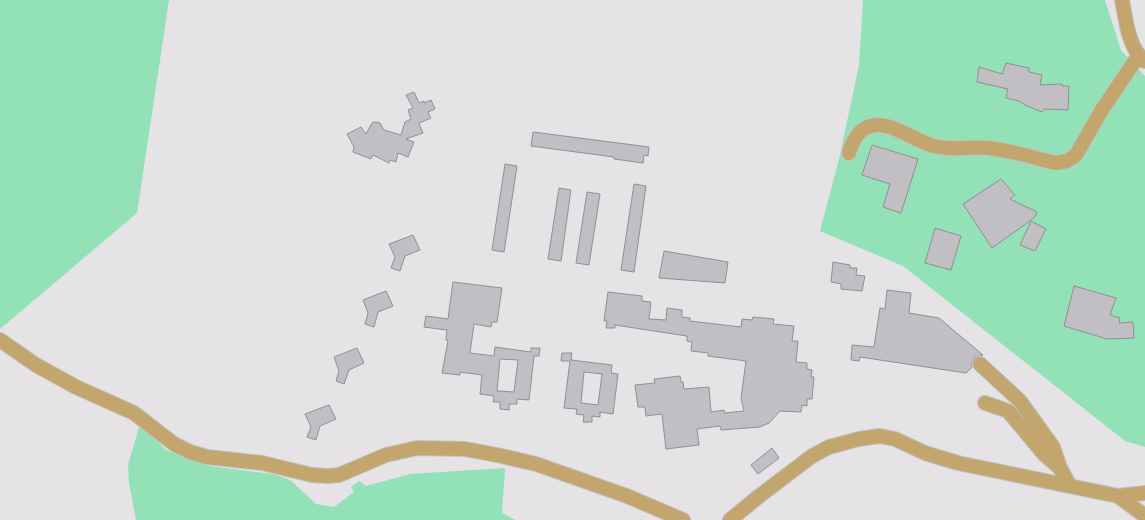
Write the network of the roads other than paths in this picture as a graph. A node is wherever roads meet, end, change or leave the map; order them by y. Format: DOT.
graph roads {
  1 [pos="1122,0"];
  2 [pos="1142,58"];
  3 [pos="848,152"];
  4 [pos="0,340"];
  5 [pos="980,364"];
  6 [pos="1020,401"];
  7 [pos="985,403"];
  8 [pos="1008,411"];
  9 [pos="1060,468"];
  10 [pos="1070,486"];
  11 [pos="1145,493"];
  12 [pos="1118,496"];
  13 [pos="1145,516"];
  14 [pos="683,520"];
  15 [pos="730,520"];
  16 [pos="1144,520"];
  1 -- 2 [label="street"];
  2 -- 3 [label="street"];
  4 -- 14 [label="street"];
  5 -- 6 [label="street"];
  6 -- 8 [label="street"];
  6 -- 9 [label="street"];
  7 -- 8 [label="street"];
  8 -- 9 [label="street"];
  9 -- 10 [label="street"];
  10 -- 12 [label="street"];
  10 -- 15 [label="street"];
  11 -- 12 [label="street"];
  12 -- 13 [label="street"];
  13 -- 16 [label="street"];
}
